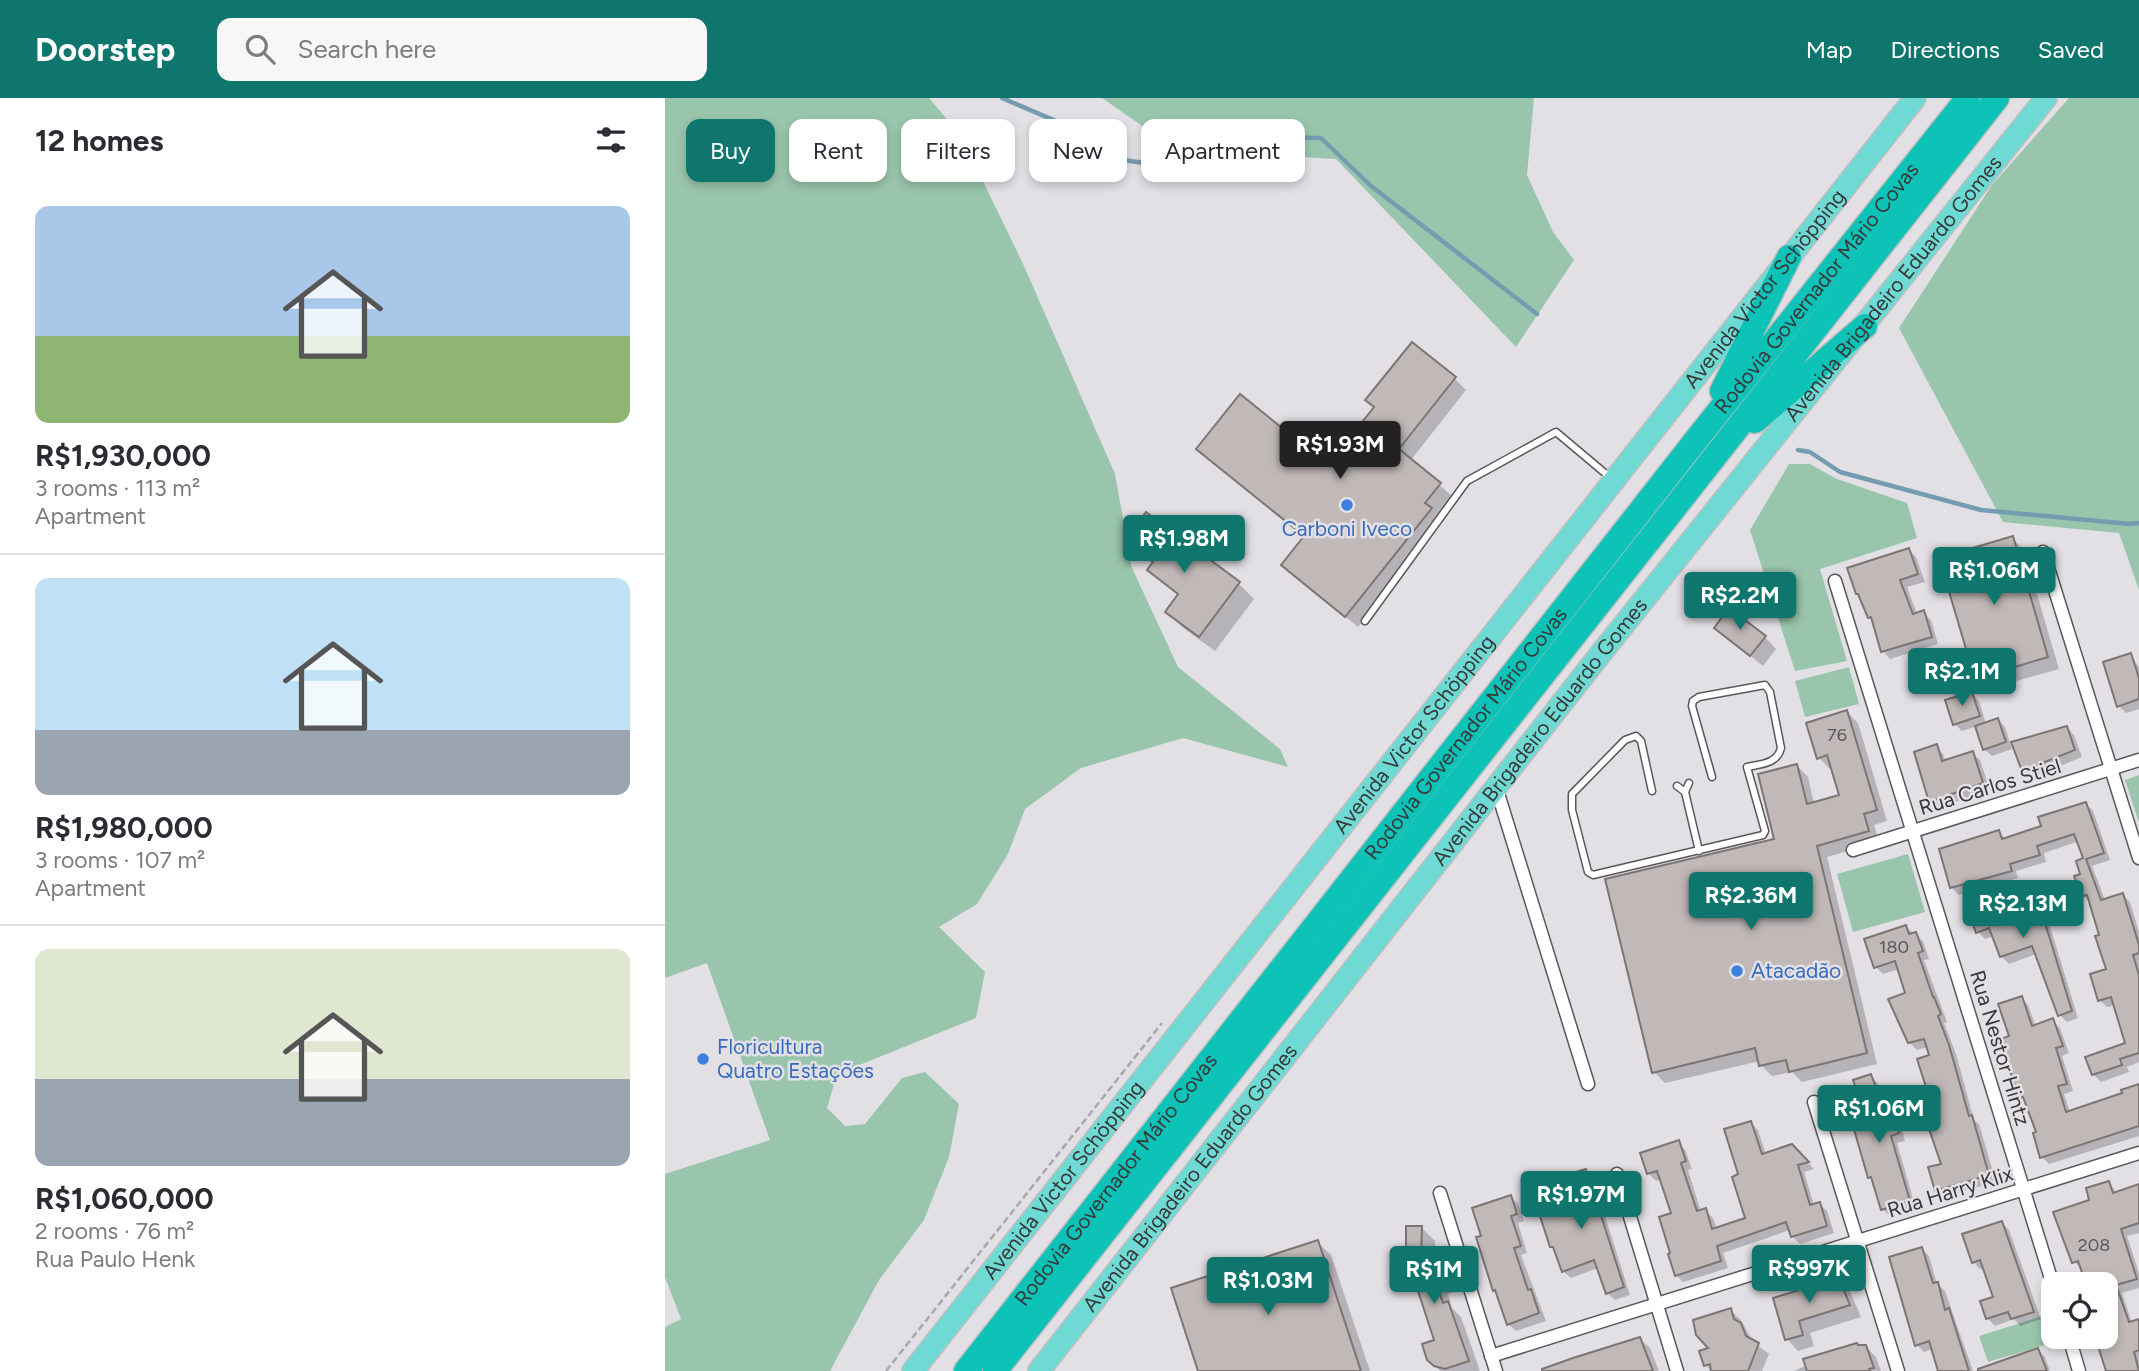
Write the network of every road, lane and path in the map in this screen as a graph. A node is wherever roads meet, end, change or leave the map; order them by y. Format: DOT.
graph roads {
  1 [pos="1915,98"];
  2 [pos="1968,98"];
  3 [pos="1997,98"];
  4 [pos="2046,98"];
  5 [pos="1789,257"];
  6 [pos="1865,326"];
  7 [pos="1700,435"];
  8 [pos="1710,461"];
  9 [pos="1613,481"];
  10 [pos="2043,552"];
  11 [pos="1835,581"];
  12 [pos="1365,621"];
  13 [pos="2139,760"];
  14 [pos="2111,769"];
  15 [pos="1712,778"];
  16 [pos="1689,783"];
  17 [pos="1677,786"];
  18 [pos="1496,787"];
  19 [pos="1652,792"];
  20 [pos="1685,792"];
  21 [pos="1913,831"];
  22 [pos="1699,850"];
  23 [pos="1853,850"];
  24 [pos="2139,858"];
  25 [pos="1588,1084"];
  26 [pos="1814,1102"];
  27 [pos="2139,1153"];
  28 [pos="1617,1174"];
  29 [pos="2023,1189"];
  30 [pos="1440,1193"];
  31 [pos="1858,1241"];
  32 [pos="2049,1272"];
  33 [pos="1657,1305"];
  34 [pos="2073,1349"];
  35 [pos="1491,1356"];
  36 [pos="913,1371"];
  37 [pos="966,1371"];
  38 [pos="995,1371"];
  39 [pos="1039,1371"];
  40 [pos="1496,1371"];
  41 [pos="1677,1371"];
  42 [pos="1898,1371"];
  43 [pos="2079,1371"];
  1 -- 5 [label="main road, Avenida Victor Schöpping"];
  2 -- 7 [label="highway, Rodovia Governador Mário Covas"];
  3 -- 8 [label="highway, Rodovia Governador Mário Covas"];
  4 -- 6 [label="main road, Avenida Brigadeiro Eduardo Gomes"];
  5 -- 7 [label="highway"];
  5 -- 9 [label="main road, Avenida Victor Schöpping"];
  6 -- 8 [label="highway"];
  6 -- 18 [label="main road, Avenida Brigadeiro Eduardo Gomes"];
  7 -- 37 [label="highway, Rodovia Governador Mário Covas"];
  8 -- 38 [label="highway, Rodovia Governador Mário Covas"];
  9 -- 12 [label="lane"];
  9 -- 36 [label="main road, Avenida Victor Schöpping"];
  10 -- 14 [label="street"];
  11 -- 21 [label="street, Rua Nestor Hintz"];
  13 -- 14 [label="street, Rua Carlos Stiel"];
  14 -- 21 [label="street, Rua Carlos Stiel"];
  14 -- 24 [label="street"];
  15 -- 22 [label="lane"];
  16 -- 20 [label="lane"];
  17 -- 20 [label="lane"];
  18 -- 25 [label="street"];
  18 -- 39 [label="main road, Avenida Brigadeiro Eduardo Gomes"];
  19 -- 22 [label="lane"];
  20 -- 22 [label="lane"];
  21 -- 23 [label="street, Rua Carlos Stiel"];
  21 -- 29 [label="street, Rua Nestor Hintz"];
  26 -- 31 [label="street"];
  27 -- 29 [label="street, Rua Harry Klix"];
  28 -- 33 [label="street"];
  29 -- 31 [label="street, Rua Harry Klix"];
  29 -- 32 [label="street, Rua Nestor Hintz"];
  30 -- 35 [label="street"];
  31 -- 33 [label="street, Rua Harry Klix"];
  31 -- 42 [label="street"];
  33 -- 35 [label="street, Rua Harry Klix"];
  33 -- 41 [label="street"];
  34 -- 43 [label="street"];
  35 -- 40 [label="street"];
}
